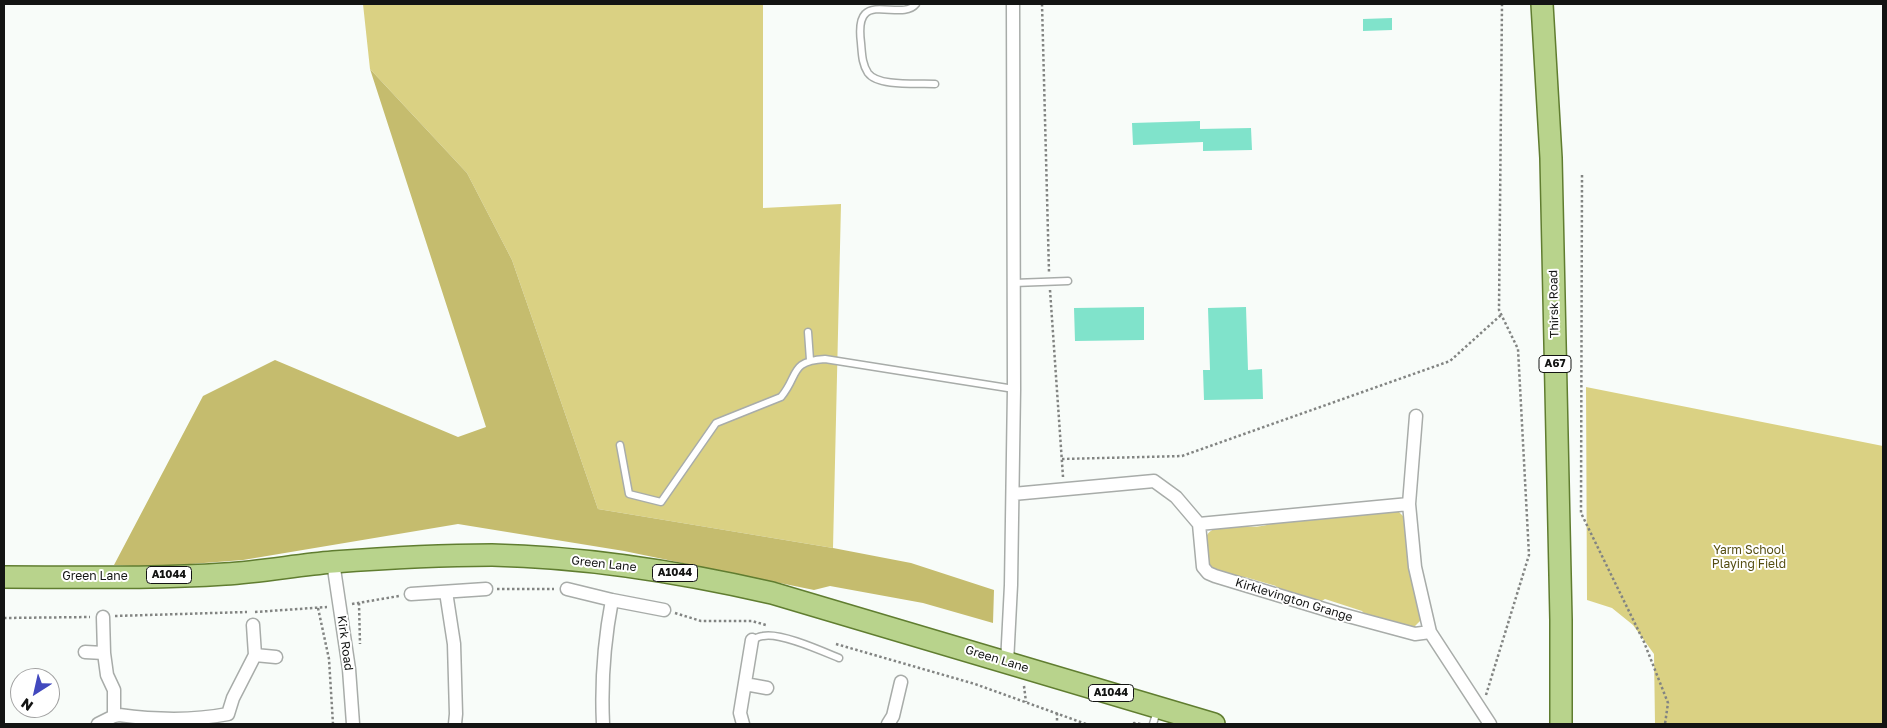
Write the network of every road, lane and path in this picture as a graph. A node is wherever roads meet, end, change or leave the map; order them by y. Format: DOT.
graph roads {
  1 [pos="916,4"];
  2 [pos="1013,4"];
  3 [pos="1042,4"];
  4 [pos="1502,4"];
  5 [pos="1542,4"];
  6 [pos="935,84"];
  7 [pos="1582,175"];
  8 [pos="1050,281"];
  9 [pos="1068,281"];
  10 [pos="1014,282"];
  11 [pos="1501,315"];
  12 [pos="808,332"];
  13 [pos="810,360"];
  14 [pos="1014,389"];
  15 [pos="1416,416"];
  16 [pos="620,445"];
  17 [pos="1062,459"];
  18 [pos="1064,489"];
  19 [pos="1013,494"];
  20 [pos="1409,504"];
  21 [pos="1199,524"];
  22 [pos="333,562"];
  23 [pos="4,577"];
  24 [pos="486,589"];
  25 [pos="567,589"];
  26 [pos="446,592"];
  27 [pos="411,594"];
  28 [pos="612,600"];
  29 [pos="340,606"];
  30 [pos="318,608"];
  31 [pos="664,610"];
  32 [pos="103,617"];
  33 [pos="4,618"];
  34 [pos="253,625"];
  35 [pos="770,626"];
  36 [pos="1430,632"];
  37 [pos="752,640"];
  38 [pos="834,644"];
  39 [pos="85,652"];
  40 [pos="104,653"];
  41 [pos="255,655"];
  42 [pos="276,657"];
  43 [pos="839,658"];
  44 [pos="1007,663"];
  45 [pos="901,682"];
  46 [pos="745,684"];
  47 [pos="767,688"];
  48 [pos="1481,710"];
  49 [pos="1057,713"];
  50 [pos="114,716"];
  51 [pos="1155,716"];
  52 [pos="231,719"];
  53 [pos="98,724"];
  54 [pos="333,724"];
  55 [pos="352,724"];
  56 [pos="455,724"];
  57 [pos="603,724"];
  58 [pos="742,724"];
  59 [pos="888,724"];
  60 [pos="1057,724"];
  61 [pos="1086,724"];
  62 [pos="1134,724"];
  63 [pos="1141,724"];
  64 [pos="1214,724"];
  65 [pos="1490,724"];
  66 [pos="1561,724"];
  67 [pos="1665,724"];
  1 -- 6 [label="lane"];
  2 -- 10 [label="street"];
  3 -- 8 [label="path"];
  4 -- 11 [label="path"];
  5 -- 66 [label="main road, Thirsk Road / A67"];
  7 -- 67 [label="path"];
  8 -- 9 [label="lane"];
  8 -- 10 [label="lane"];
  8 -- 17 [label="path"];
  10 -- 14 [label="street"];
  11 -- 17 [label="path"];
  11 -- 48 [label="path"];
  12 -- 13 [label="lane"];
  13 -- 14 [label="lane"];
  13 -- 16 [label="lane"];
  14 -- 19 [label="street"];
  15 -- 20 [label="street"];
  17 -- 18 [label="path"];
  18 -- 19 [label="street"];
  18 -- 21 [label="street"];
  19 -- 44 [label="street"];
  20 -- 21 [label="street"];
  20 -- 36 [label="street"];
  21 -- 36 [label="street, Kirklevington Grange"];
  22 -- 23 [label="main road, Green Lane / A1044"];
  22 -- 29 [label="street, Kirk Road"];
  22 -- 44 [label="main road, Green Lane / A1044"];
  24 -- 25 [label="path"];
  24 -- 26 [label="street"];
  25 -- 28 [label="street"];
  26 -- 27 [label="street"];
  26 -- 56 [label="street"];
  27 -- 29 [label="path"];
  28 -- 31 [label="street"];
  28 -- 57 [label="street"];
  29 -- 30 [label="path"];
  29 -- 55 [label="street, Kirk Road"];
  30 -- 32 [label="path"];
  30 -- 54 [label="path"];
  31 -- 35 [label="path"];
  32 -- 33 [label="path"];
  32 -- 40 [label="street"];
  34 -- 41 [label="street"];
  36 -- 48 [label="street"];
  37 -- 43 [label="lane"];
  37 -- 46 [label="street"];
  38 -- 49 [label="path"];
  39 -- 40 [label="street"];
  40 -- 50 [label="street"];
  41 -- 42 [label="street"];
  41 -- 52 [label="street"];
  44 -- 51 [label="main road, Green Lane / A1044"];
  45 -- 59 [label="street"];
  46 -- 47 [label="street"];
  46 -- 58 [label="street"];
  48 -- 65 [label="street"];
  49 -- 60 [label="path"];
  49 -- 61 [label="path"];
  50 -- 52 [label="street"];
  50 -- 53 [label="street"];
  51 -- 64 [label="main road, Green Lane / A1044"];
  62 -- 63 [label="path"];
}
